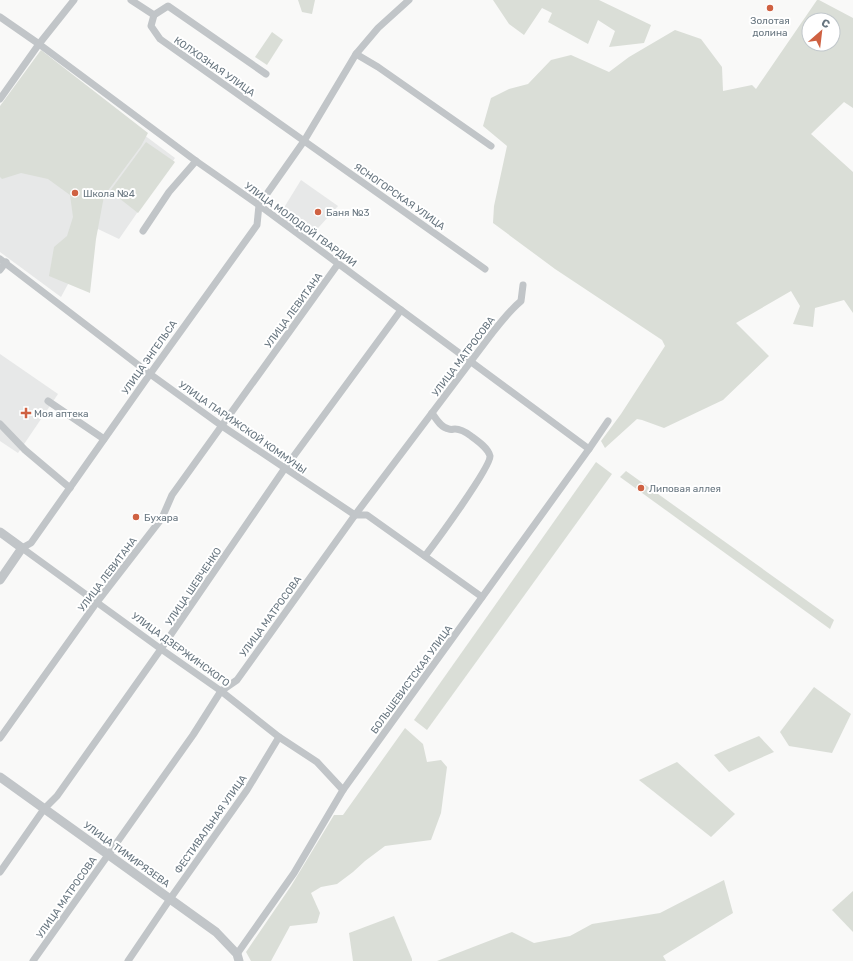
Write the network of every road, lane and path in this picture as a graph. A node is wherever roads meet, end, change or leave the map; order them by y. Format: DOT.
graph roads {
  1 [pos="74,0"];
  2 [pos="131,0"];
  3 [pos="409,0"];
  4 [pos="154,15"];
  5 [pos="0,17"];
  6 [pos="39,44"];
  7 [pos="356,54"];
  8 [pos="266,74"];
  9 [pos="0,99"];
  10 [pos="304,141"];
  11 [pos="490,146"];
  12 [pos="196,161"];
  13 [pos="259,205"];
  14 [pos="143,231"];
  15 [pos="3,261"];
  16 [pos="338,264"];
  17 [pos="485,268"];
  18 [pos="0,270"];
  19 [pos="523,285"];
  20 [pos="401,310"];
  21 [pos="471,362"];
  22 [pos="150,374"];
  23 [pos="48,400"];
  24 [pos="432,413"];
  25 [pos="608,421"];
  26 [pos="0,424"];
  27 [pos="222,426"];
  28 [pos="104,439"];
  29 [pos="589,449"];
  30 [pos="285,468"];
  31 [pos="70,488"];
  32 [pos="355,515"];
  33 [pos="0,532"];
  34 [pos="22,548"];
  35 [pos="425,556"];
  36 [pos="0,580"];
  37 [pos="482,597"];
  38 [pos="97,602"];
  39 [pos="161,649"];
  40 [pos="221,691"];
  41 [pos="279,737"];
  42 [pos="0,738"];
  43 [pos="0,777"];
  44 [pos="343,790"];
  45 [pos="44,809"];
  46 [pos="108,854"];
  47 [pos="0,872"];
  48 [pos="170,899"];
  49 [pos="238,957"];
  50 [pos="33,961"];
  51 [pos="128,961"];
  1 -- 6 [label="street"];
  2 -- 4 [label="street"];
  3 -- 7 [label="street, УЛИЦА ЭНГЕЛЬСА"];
  4 -- 8 [label="street"];
  4 -- 10 [label="street, КОЛХОЗНАЯ УЛИЦА"];
  5 -- 6 [label="street, УЛИЦА МОЛОДОЙ ГВАРДИИ"];
  6 -- 9 [label="street"];
  6 -- 12 [label="street, УЛИЦА МОЛОДОЙ ГВАРДИИ"];
  7 -- 10 [label="street, УЛИЦА ЭНГЕЛЬСА"];
  7 -- 11 [label="street"];
  10 -- 13 [label="street, УЛИЦА ЭНГЕЛЬСА"];
  10 -- 17 [label="street, ЯСНОГОРСКАЯ УЛИЦА"];
  12 -- 13 [label="street, УЛИЦА МОЛОДОЙ ГВАРДИИ"];
  12 -- 14 [label="street"];
  13 -- 16 [label="street, УЛИЦА МОЛОДОЙ ГВАРДИИ"];
  13 -- 22 [label="street, УЛИЦА ЭНГЕЛЬСА"];
  15 -- 18 [label="street"];
  15 -- 22 [label="street, УЛИЦА ПАРИЖСКОЙ КОММУНЫ"];
  16 -- 20 [label="street, УЛИЦА МОЛОДОЙ ГВАРДИИ"];
  16 -- 27 [label="street, УЛИЦА ЛЕВИТАНА"];
  19 -- 21 [label="street, УЛИЦА МАТРОСОВА"];
  20 -- 21 [label="street, УЛИЦА МОЛОДОЙ ГВАРДИИ"];
  20 -- 30 [label="street, УЛИЦА ШЕВЧЕНКО"];
  21 -- 24 [label="street, УЛИЦА МАТРОСОВА"];
  21 -- 29 [label="street, УЛИЦА МОЛОДОЙ ГВАРДИИ"];
  22 -- 27 [label="street, УЛИЦА ПАРИЖСКОЙ КОММУНЫ"];
  22 -- 28 [label="street, УЛИЦА ЭНГЕЛЬСА"];
  23 -- 28 [label="street"];
  24 -- 32 [label="street, УЛИЦА МАТРОСОВА"];
  24 -- 35 [label="street"];
  25 -- 29 [label="street, БОЛЬШЕВИСТСКАЯ УЛИЦА"];
  26 -- 31 [label="street"];
  27 -- 30 [label="street, УЛИЦА ПАРИЖСКОЙ КОММУНЫ"];
  27 -- 38 [label="street, УЛИЦА ЛЕВИТАНА"];
  28 -- 31 [label="street, УЛИЦА ЭНГЕЛЬСА"];
  29 -- 37 [label="street, БОЛЬШЕВИСТСКАЯ УЛИЦА"];
  30 -- 32 [label="street, УЛИЦА ПАРИЖСКОЙ КОММУНЫ"];
  30 -- 39 [label="street, УЛИЦА ШЕВЧЕНКО"];
  31 -- 34 [label="street, УЛИЦА ЭНГЕЛЬСА"];
  32 -- 35 [label="street, УЛИЦА ПАРИЖСКОЙ КОММУНЫ"];
  32 -- 40 [label="street, УЛИЦА МАТРОСОВА"];
  33 -- 34 [label="street, УЛИЦА ДЗЕРЖИНСКОГО"];
  34 -- 36 [label="street, УЛИЦА ЭНГЕЛЬСА"];
  34 -- 38 [label="street, УЛИЦА ДЗЕРЖИНСКОГО"];
  35 -- 37 [label="street, УЛИЦА ПАРИЖСКОЙ КОММУНЫ"];
  37 -- 44 [label="street, БОЛЬШЕВИСТСКАЯ УЛИЦА"];
  38 -- 39 [label="street, УЛИЦА ДЗЕРЖИНСКОГО"];
  38 -- 42 [label="street, УЛИЦА ЛЕВИТАНА"];
  39 -- 40 [label="street, УЛИЦА ДЗЕРЖИНСКОГО"];
  39 -- 45 [label="street, УЛИЦА ШЕВЧЕНКО"];
  40 -- 41 [label="street, УЛИЦА ДЗЕРЖИНСКОГО"];
  40 -- 46 [label="street, УЛИЦА МАТРОСОВА"];
  41 -- 44 [label="street, УЛИЦА ДЗЕРЖИНСКОГО"];
  41 -- 48 [label="street, ФЕСТИВАЛЬНАЯ УЛИЦА"];
  43 -- 45 [label="street, УЛИЦА ТИМИРЯЗЕВА"];
  44 -- 49 [label="street, БОЛЬШЕВИСТСКАЯ УЛИЦА"];
  45 -- 46 [label="street, УЛИЦА ТИМИРЯЗЕВА"];
  45 -- 47 [label="street, УЛИЦА ШЕВЧЕНКО"];
  46 -- 48 [label="street, УЛИЦА ТИМИРЯЗЕВА"];
  46 -- 50 [label="street, УЛИЦА МАТРОСОВА"];
  48 -- 49 [label="street, УЛИЦА ТИМИРЯЗЕВА"];
  48 -- 51 [label="street, ФЕСТИВАЛЬНАЯ УЛИЦА"];
}
